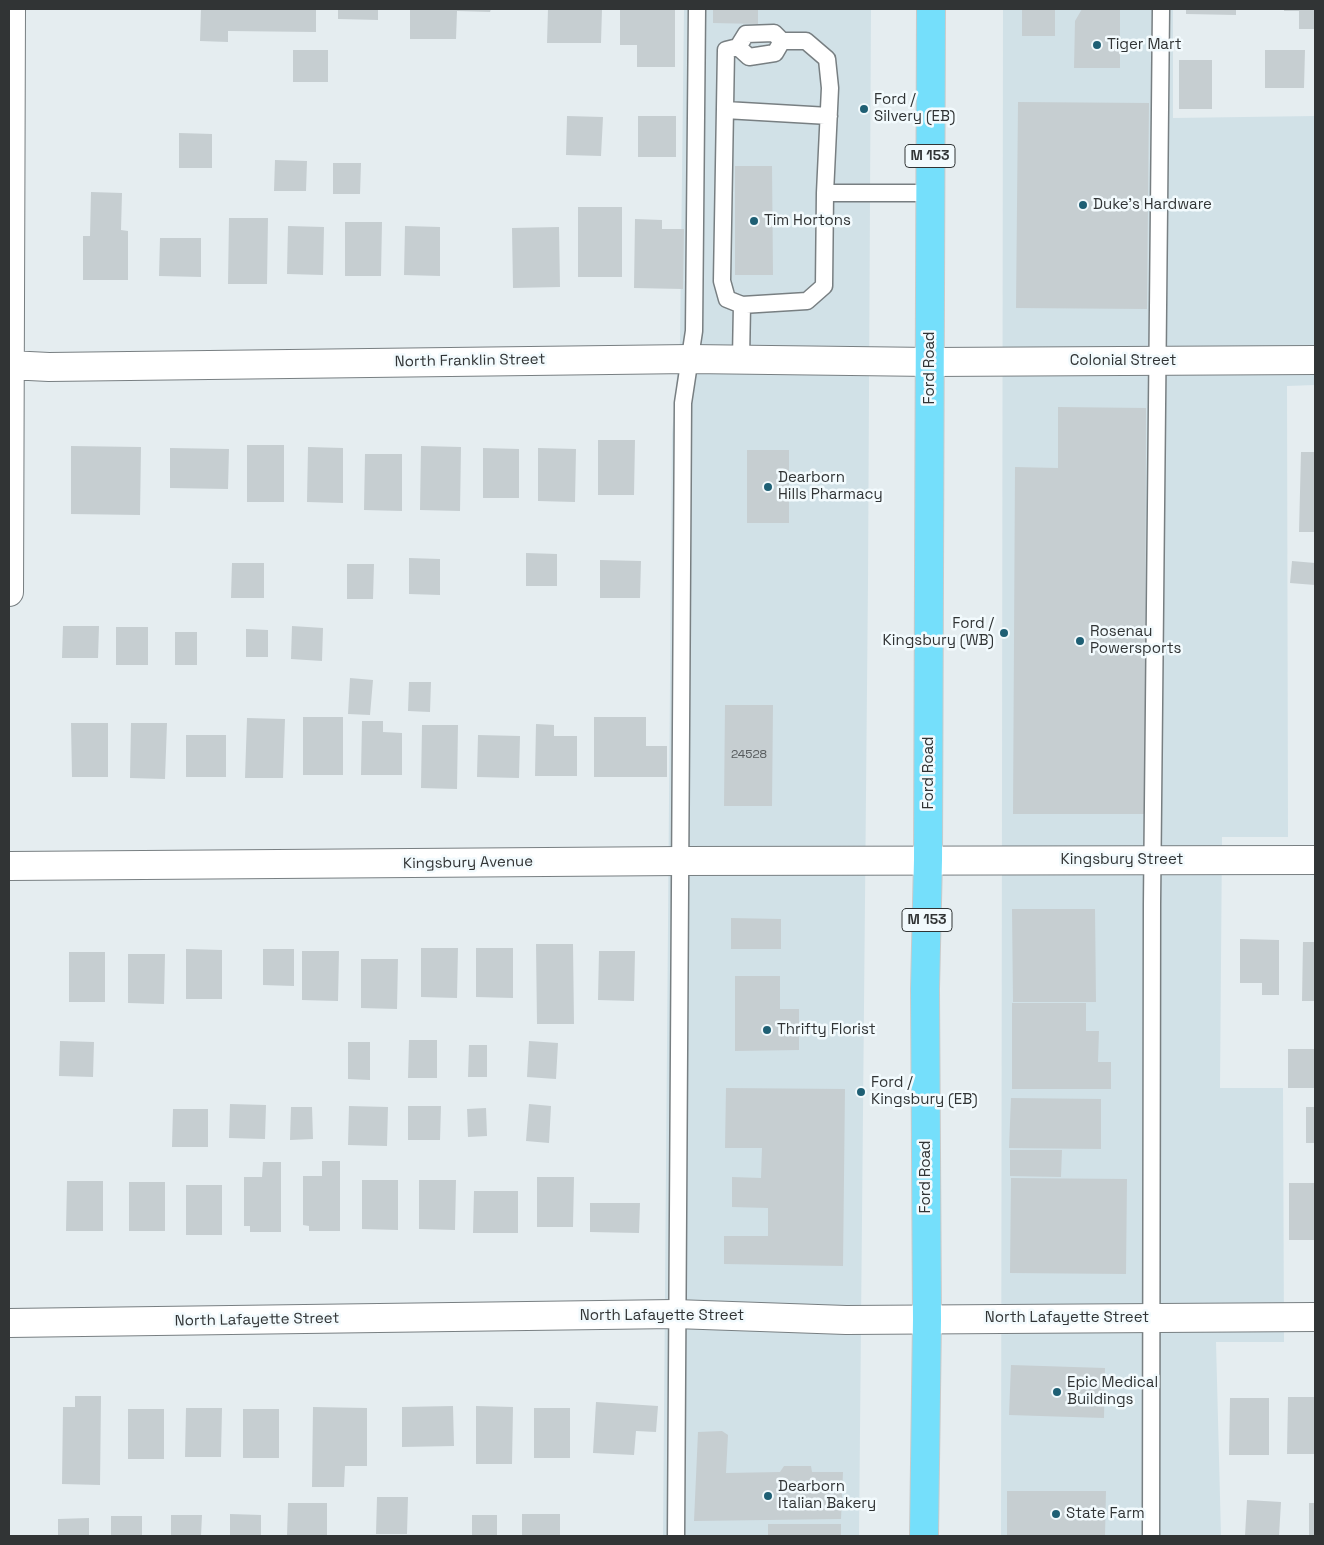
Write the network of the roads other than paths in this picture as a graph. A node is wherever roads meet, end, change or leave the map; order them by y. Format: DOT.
graph roads {
  1 [pos="11,9"];
  2 [pos="697,9"];
  3 [pos="931,9"];
  4 [pos="1162,9"];
  5 [pos="696,92"];
  6 [pos="724,93"];
  7 [pos="725,110"];
  8 [pos="829,116"];
  9 [pos="825,193"];
  10 [pos="930,193"];
  11 [pos="742,305"];
  12 [pos="690,359"];
  13 [pos="741,359"];
  14 [pos="1315,360"];
  15 [pos="1158,361"];
  16 [pos="931,362"];
  17 [pos="9,366"];
  18 [pos="9,592"];
  19 [pos="928,860"];
  20 [pos="1153,860"];
  21 [pos="1315,860"];
  22 [pos="680,861"];
  23 [pos="9,866"];
  24 [pos="676,1314"];
  25 [pos="1150,1318"];
  26 [pos="1315,1318"];
  27 [pos="927,1320"];
  28 [pos="9,1323"];
  29 [pos="676,1536"];
  30 [pos="924,1536"];
  31 [pos="1151,1536"];
  1 -- 17 [label="street"];
  2 -- 5 [label="lane"];
  3 -- 10 [label="main road, Ford Road / M 153"];
  4 -- 15 [label="lane"];
  5 -- 6 [label="lane"];
  5 -- 12 [label="lane"];
  6 -- 7 [label="lane"];
  6 -- 8 [label="lane"];
  7 -- 8 [label="lane"];
  7 -- 11 [label="lane"];
  8 -- 9 [label="lane"];
  9 -- 10 [label="lane"];
  9 -- 11 [label="lane"];
  10 -- 16 [label="main road, Ford Road / M 153"];
  11 -- 13 [label="lane"];
  12 -- 13 [label="street, North Franklin Street"];
  12 -- 17 [label="street, North Franklin Street"];
  12 -- 22 [label="lane"];
  13 -- 16 [label="street, North Franklin Street"];
  14 -- 15 [label="street, Colonial Street"];
  15 -- 16 [label="street, Colonial Street"];
  15 -- 20 [label="lane"];
  16 -- 19 [label="main road, Ford Road / M 153"];
  17 -- 18 [label="street"];
  19 -- 20 [label="street, Kingsbury Street"];
  19 -- 22 [label="street, Kingsbury Avenue"];
  19 -- 27 [label="main road, Ford Road / M 153"];
  20 -- 21 [label="street, Kingsbury Street"];
  20 -- 25 [label="lane"];
  22 -- 23 [label="street, Kingsbury Avenue"];
  22 -- 24 [label="lane"];
  24 -- 27 [label="street, North Lafayette Street"];
  24 -- 28 [label="street, North Lafayette Street"];
  24 -- 29 [label="lane"];
  25 -- 26 [label="street, North Lafayette Street"];
  25 -- 27 [label="street, North Lafayette Street"];
  25 -- 31 [label="lane"];
  27 -- 30 [label="main road, Ford Road / M 153"];
}
